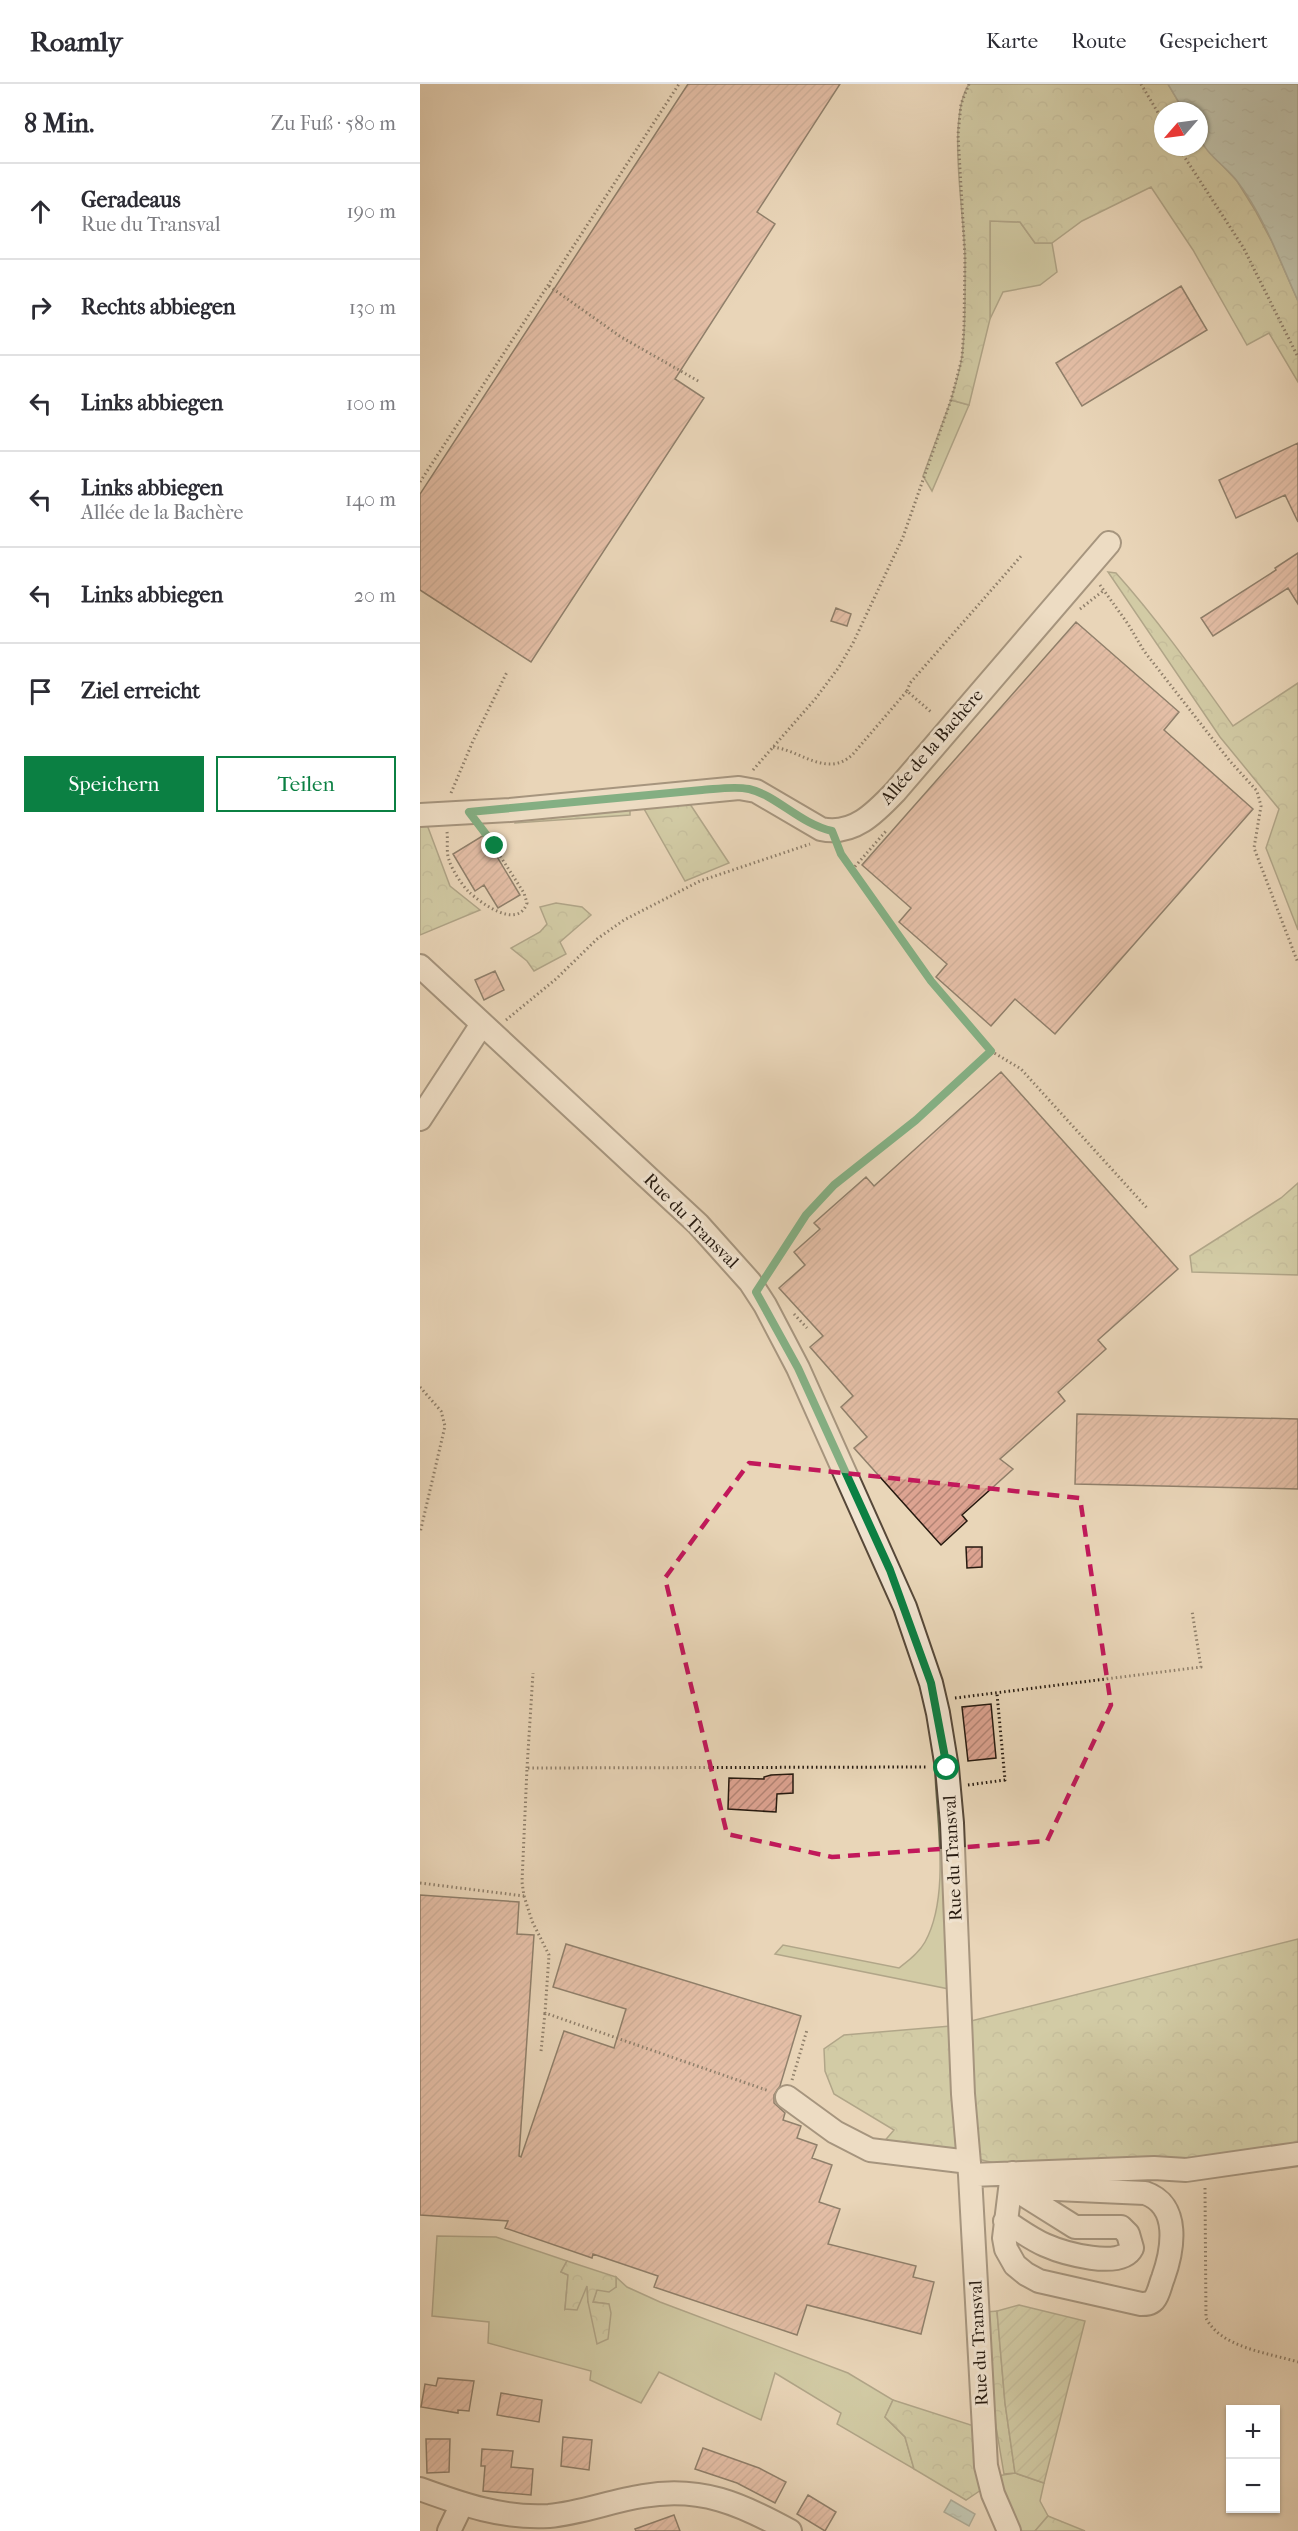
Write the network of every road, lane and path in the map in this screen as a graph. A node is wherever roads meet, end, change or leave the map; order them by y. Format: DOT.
graph roads {
  1 [pos="679,84"];
  2 [pos="969,84"];
  3 [pos="1141,84"];
  4 [pos="1154,106"];
  5 [pos="1184,156"];
  6 [pos="549,286"];
  7 [pos="1298,357"];
  8 [pos="700,382"];
  9 [pos="420,482"];
  10 [pos="1109,543"];
  11 [pos="1022,555"];
  12 [pos="1088,566"];
  13 [pos="507,672"];
  14 [pos="907,691"];
  15 [pos="931,712"];
  16 [pos="772,747"];
  17 [pos="739,788"];
  18 [pos="458,812"];
  19 [pos="420,814"];
  20 [pos="832,831"];
  21 [pos="1298,963"];
  22 [pos="420,966"];
  23 [pos="486,1028"];
  24 [pos="991,1051"];
  25 [pos="420,1119"];
  26 [pos="1147,1208"];
  27 [pos="756,1292"];
  28 [pos="420,1387"];
  29 [pos="420,1533"];
  30 [pos="1192,1611"];
  31 [pos="533,1673"];
  32 [pos="997,1694"];
  33 [pos="959,1698"];
  34 [pos="934,1767"];
  35 [pos="527,1768"];
  36 [pos="988,1783"];
  37 [pos="420,1883"];
  38 [pos="524,1896"];
  39 [pos="546,2013"];
  40 [pos="807,2030"];
  41 [pos="540,2051"];
  42 [pos="787,2097"];
  43 [pos="1298,2154"];
  44 [pos="1205,2167"];
  45 [pos="969,2168"];
  46 [pos="1012,2180"];
  47 [pos="1005,2221"];
  48 [pos="1298,2362"];
  49 [pos="420,2489"];
  50 [pos="462,2504"];
  51 [pos="556,2523"];
  52 [pos="449,2531"];
  53 [pos="790,2531"];
  54 [pos="1009,2531"];
  1 -- 6 [label="path"];
  2 -- 16 [label="path"];
  3 -- 4 [label="path"];
  5 -- 7 [label="path"];
  6 -- 8 [label="path"];
  6 -- 9 [label="path"];
  10 -- 12 [label="street, Allée de la Bachère"];
  11 -- 14 [label="path"];
  12 -- 20 [label="street, Allée de la Bachère"];
  12 -- 21 [label="path"];
  13 -- 18 [label="path"];
  14 -- 15 [label="path"];
  14 -- 16 [label="path"];
  16 -- 17 [label="path"];
  17 -- 18 [label="street"];
  17 -- 20 [label="street"];
  18 -- 18 [label="path"];
  18 -- 19 [label="street"];
  20 -- 23 [label="path"];
  20 -- 24 [label="path"];
  22 -- 23 [label="street, Rue du Transval"];
  23 -- 25 [label="street"];
  23 -- 27 [label="street, Rue du Transval"];
  24 -- 26 [label="path"];
  24 -- 27 [label="path"];
  27 -- 45 [label="street, Rue du Transval"];
  28 -- 29 [label="path"];
  30 -- 32 [label="path"];
  31 -- 35 [label="path"];
  32 -- 33 [label="path"];
  32 -- 36 [label="path"];
  34 -- 35 [label="path"];
  35 -- 38 [label="path"];
  37 -- 38 [label="path"];
  38 -- 39 [label="path"];
  39 -- 41 [label="path"];
  39 -- 42 [label="path"];
  40 -- 42 [label="path"];
  42 -- 45 [label="street"];
  43 -- 44 [label="street"];
  44 -- 46 [label="street"];
  44 -- 48 [label="path"];
  45 -- 46 [label="street"];
  45 -- 54 [label="street, Rue du Transval"];
  46 -- 47 [label="street"];
  46 -- 47 [label="street"];
  46 -- 47 [label="street"];
  49 -- 50 [label="street"];
  50 -- 51 [label="street"];
  50 -- 52 [label="street"];
  51 -- 53 [label="street"];
}
